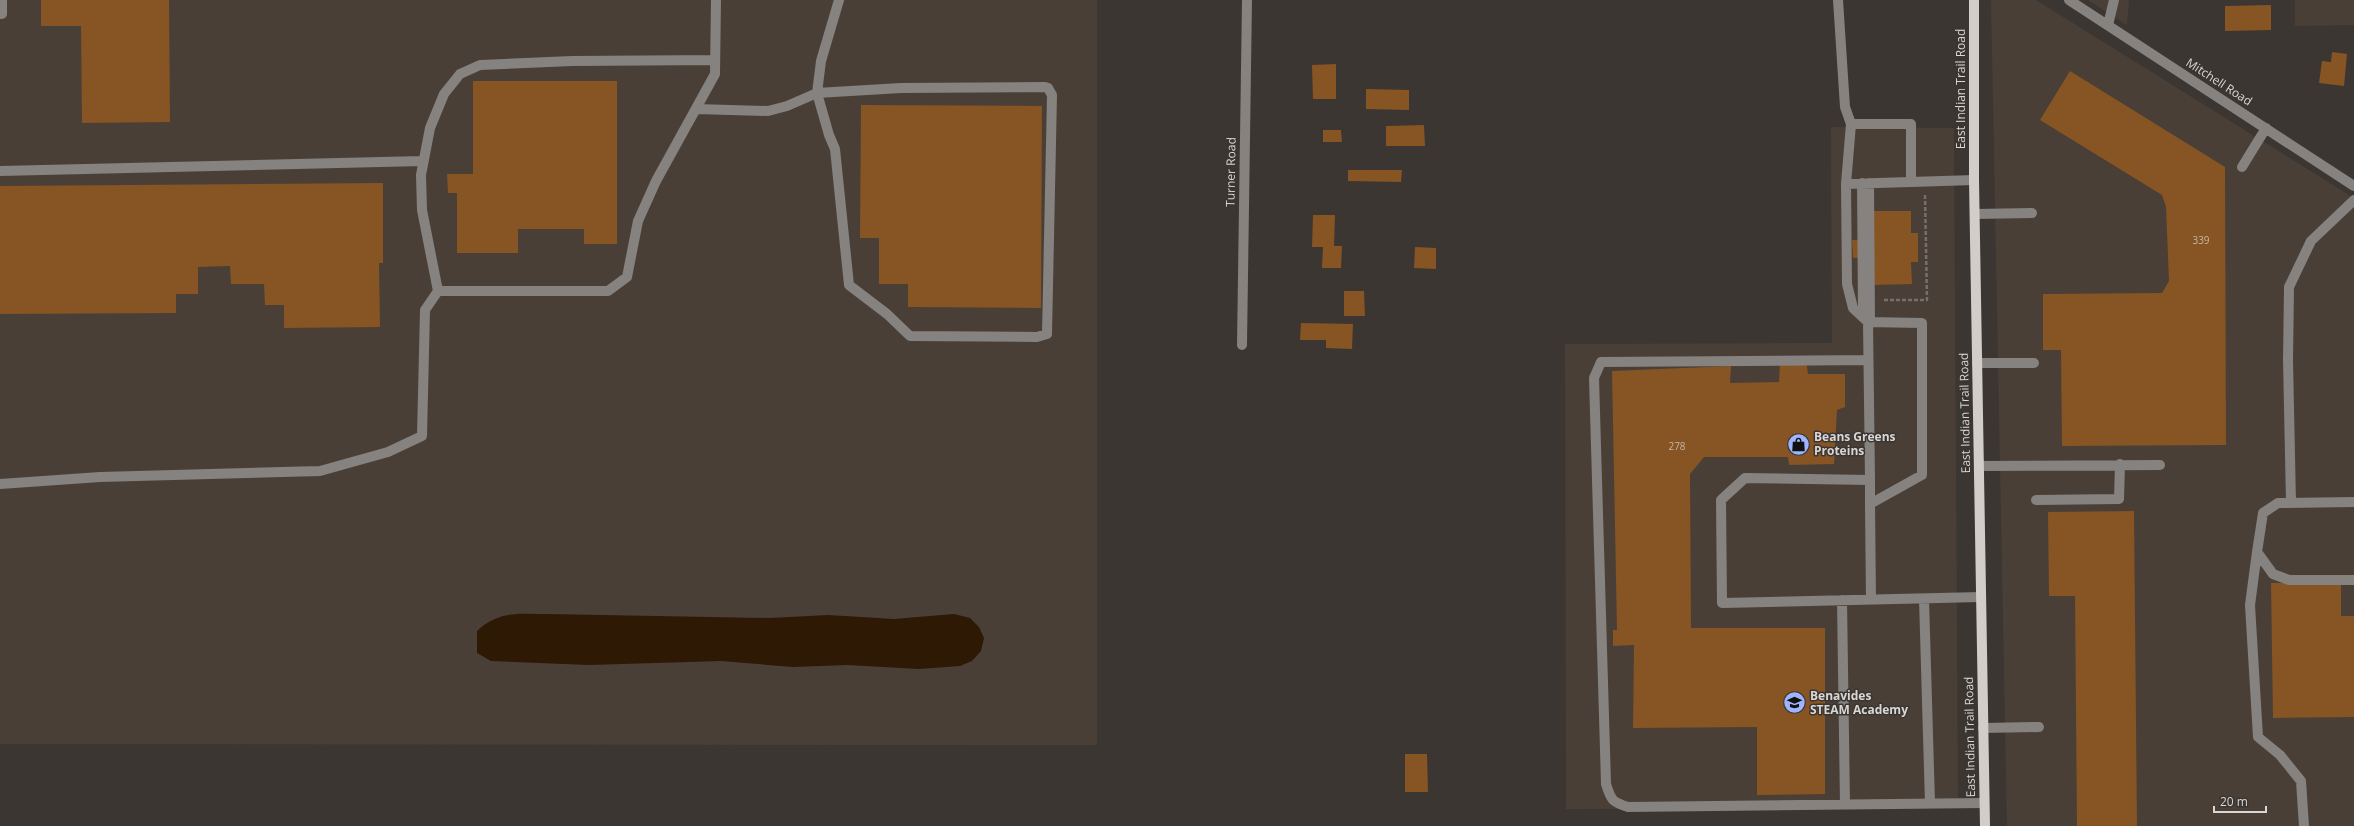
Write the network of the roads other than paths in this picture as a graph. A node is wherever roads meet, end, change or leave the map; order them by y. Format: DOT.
graph roads {
  1 [pos="2,0"];
  2 [pos="716,0"];
  3 [pos="839,0"];
  4 [pos="1246,0"];
  5 [pos="1838,0"];
  6 [pos="1974,0"];
  7 [pos="2069,0"];
  8 [pos="2114,0"];
  9 [pos="0,14"];
  10 [pos="2108,25"];
  11 [pos="715,60"];
  12 [pos="817,93"];
  13 [pos="696,109"];
  14 [pos="1851,124"];
  15 [pos="2266,128"];
  16 [pos="423,161"];
  17 [pos="2242,167"];
  18 [pos="0,171"];
  19 [pos="1974,180"];
  20 [pos="1911,182"];
  21 [pos="1865,183"];
  22 [pos="1846,184"];
  23 [pos="2354,186"];
  24 [pos="2354,200"];
  25 [pos="2032,213"];
  26 [pos="1975,214"];
  27 [pos="438,291"];
  28 [pos="1867,320"];
  29 [pos="1242,345"];
  30 [pos="1868,360"];
  31 [pos="1977,363"];
  32 [pos="2034,363"];
  33 [pos="2120,464"];
  34 [pos="2160,465"];
  35 [pos="1979,466"];
  36 [pos="1870,480"];
  37 [pos="0,484"];
  38 [pos="2036,500"];
  39 [pos="2354,502"];
  40 [pos="2291,503"];
  41 [pos="1870,504"];
  42 [pos="2257,552"];
  43 [pos="2354,580"];
  44 [pos="1981,597"];
  45 [pos="1924,598"];
  46 [pos="1842,600"];
  47 [pos="1871,600"];
  48 [pos="2039,727"];
  49 [pos="1983,728"];
  50 [pos="1930,803"];
  51 [pos="1984,803"];
  52 [pos="1845,804"];
  53 [pos="1985,826"];
  54 [pos="2304,826"];
  1 -- 9 [label="street"];
  2 -- 11 [label="street"];
  3 -- 12 [label="street"];
  4 -- 29 [label="street, Turner Road"];
  5 -- 14 [label="street"];
  6 -- 19 [label="main road, East Indian Trail Road"];
  7 -- 10 [label="street, Mitchell Road"];
  8 -- 10 [label="street"];
  10 -- 15 [label="street, Mitchell Road"];
  11 -- 13 [label="street"];
  11 -- 16 [label="street"];
  12 -- 12 [label="street"];
  12 -- 13 [label="street"];
  13 -- 27 [label="street"];
  14 -- 20 [label="street"];
  14 -- 22 [label="street"];
  15 -- 17 [label="street"];
  15 -- 23 [label="street, Mitchell Road"];
  16 -- 18 [label="street"];
  16 -- 27 [label="street"];
  19 -- 20 [label="street"];
  19 -- 26 [label="main road, East Indian Trail Road"];
  20 -- 21 [label="street"];
  21 -- 22 [label="street"];
  21 -- 28 [label="street"];
  22 -- 28 [label="street"];
  24 -- 40 [label="street"];
  25 -- 26 [label="street"];
  26 -- 31 [label="main road, East Indian Trail Road"];
  27 -- 37 [label="street"];
  28 -- 30 [label="street"];
  28 -- 41 [label="street"];
  30 -- 36 [label="street"];
  30 -- 52 [label="street"];
  31 -- 32 [label="street"];
  31 -- 35 [label="main road, East Indian Trail Road"];
  33 -- 34 [label="street"];
  33 -- 35 [label="street"];
  33 -- 38 [label="street"];
  35 -- 44 [label="main road, East Indian Trail Road"];
  36 -- 41 [label="street"];
  36 -- 46 [label="street"];
  39 -- 40 [label="street"];
  40 -- 42 [label="street"];
  41 -- 47 [label="street"];
  42 -- 43 [label="street"];
  42 -- 54 [label="street"];
  44 -- 45 [label="street"];
  44 -- 49 [label="main road, East Indian Trail Road"];
  45 -- 47 [label="street"];
  45 -- 50 [label="street"];
  46 -- 47 [label="street"];
  46 -- 52 [label="street"];
  48 -- 49 [label="street"];
  49 -- 51 [label="main road, East Indian Trail Road"];
  50 -- 51 [label="street"];
  50 -- 52 [label="street"];
  51 -- 53 [label="main road, East Indian Trail Road"];
}
